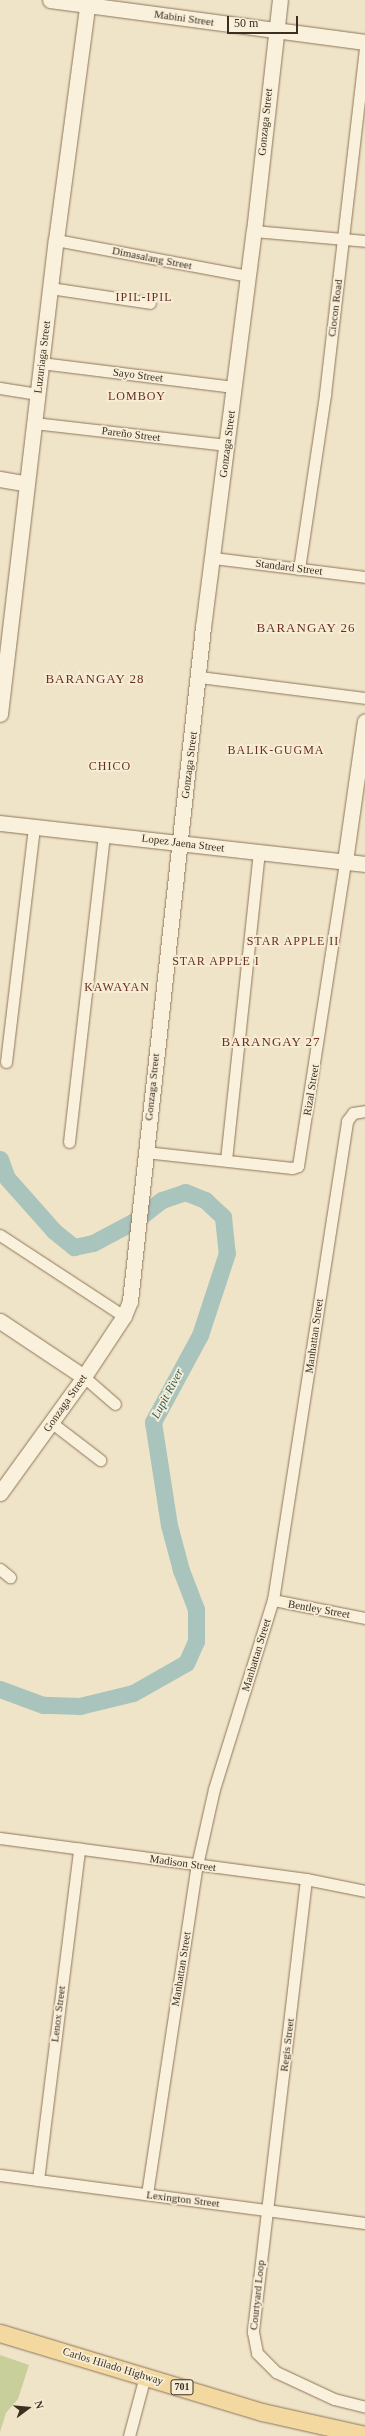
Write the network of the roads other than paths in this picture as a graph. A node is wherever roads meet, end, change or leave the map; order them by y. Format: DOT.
graph roads {
  1 [pos="50,0"];
  2 [pos="280,0"];
  3 [pos="88,3"];
  4 [pos="274,32"];
  5 [pos="365,42"];
  6 [pos="365,46"];
  7 [pos="254,231"];
  8 [pos="56,240"];
  9 [pos="343,240"];
  10 [pos="365,241"];
  11 [pos="248,276"];
  12 [pos="50,288"];
  13 [pos="150,303"];
  14 [pos="41,363"];
  15 [pos="234,387"];
  16 [pos="0,388"];
  17 [pos="38,394"];
  18 [pos="34,423"];
  19 [pos="227,445"];
  20 [pos="0,479"];
  21 [pos="27,484"];
  22 [pos="213,558"];
  23 [pos="299,569"];
  24 [pos="365,577"];
  25 [pos="199,677"];
  26 [pos="365,698"];
  27 [pos="0,714"];
  28 [pos="365,721"];
  29 [pos="0,823"];
  30 [pos="34,826"];
  31 [pos="104,834"];
  32 [pos="179,841"];
  33 [pos="259,852"];
  34 [pos="345,862"];
  35 [pos="365,864"];
  36 [pos="6,1062"];
  37 [pos="365,1111"];
  38 [pos="69,1142"];
  39 [pos="145,1152"];
  40 [pos="226,1160"];
  41 [pos="0,1235"];
  42 [pos="124,1316"];
  43 [pos="2,1326"];
  44 [pos="84,1377"];
  45 [pos="115,1404"];
  46 [pos="52,1423"];
  47 [pos="100,1460"];
  48 [pos="0,1492"];
  49 [pos="0,1569"];
  50 [pos="10,1578"];
  51 [pos="273,1600"];
  52 [pos="365,1618"];
  53 [pos="0,1838"];
  54 [pos="79,1849"];
  55 [pos="197,1865"];
  56 [pos="306,1879"];
  57 [pos="365,1891"];
  58 [pos="0,2175"];
  59 [pos="38,2180"];
  60 [pos="147,2194"];
  61 [pos="267,2210"];
  62 [pos="365,2223"];
  63 [pos="0,2332"];
  64 [pos="145,2376"];
  65 [pos="365,2407"];
  66 [pos="365,2435"];
  67 [pos="129,2436"];
  1 -- 3 [label="street, Mabini Street"];
  2 -- 4 [label="street, Gonzaga Street"];
  3 -- 4 [label="street, Mabini Street"];
  3 -- 8 [label="street, Luzuriaga Street"];
  4 -- 5 [label="street, Mabini Street"];
  4 -- 7 [label="street, Gonzaga Street"];
  6 -- 9 [label="street, Ciocon Road"];
  7 -- 9 [label="street"];
  7 -- 11 [label="street, Gonzaga Street"];
  8 -- 11 [label="street, Dimasalang Street"];
  8 -- 12 [label="street, Luzuriaga Street"];
  9 -- 10 [label="street"];
  9 -- 23 [label="street, Ciocon Road"];
  11 -- 15 [label="street, Gonzaga Street"];
  12 -- 13 [label="street"];
  12 -- 14 [label="street, Luzuriaga Street"];
  14 -- 15 [label="street, Sayo Street"];
  14 -- 17 [label="street, Luzuriaga Street"];
  15 -- 19 [label="street, Gonzaga Street"];
  16 -- 17 [label="street"];
  17 -- 18 [label="street, Luzuriaga Street"];
  18 -- 19 [label="street, Pareño Street"];
  18 -- 21 [label="street, Luzuriaga Street"];
  19 -- 22 [label="street, Gonzaga Street"];
  20 -- 21 [label="street"];
  21 -- 27 [label="street, Luzuriaga Street"];
  22 -- 23 [label="street, Standard Street"];
  22 -- 25 [label="street, Gonzaga Street"];
  23 -- 24 [label="street, Standard Street"];
  25 -- 26 [label="street"];
  25 -- 32 [label="street, Gonzaga Street"];
  28 -- 34 [label="street"];
  29 -- 30 [label="street, Lopez Jaena Street"];
  30 -- 31 [label="street, Lopez Jaena Street"];
  30 -- 36 [label="street"];
  31 -- 32 [label="street, Lopez Jaena Street"];
  31 -- 38 [label="street"];
  32 -- 33 [label="street, Lopez Jaena Street"];
  32 -- 39 [label="street, Gonzaga Street"];
  33 -- 34 [label="street, Lopez Jaena Street"];
  33 -- 40 [label="street"];
  34 -- 35 [label="street, Lopez Jaena Street"];
  34 -- 40 [label="street, Rizal Street"];
  37 -- 51 [label="street, Manhattan Street"];
  39 -- 40 [label="street, Rizal Street"];
  39 -- 42 [label="street, Gonzaga Street"];
  41 -- 42 [label="street"];
  42 -- 44 [label="street, Gonzaga Street"];
  43 -- 44 [label="street"];
  44 -- 45 [label="street"];
  44 -- 46 [label="street, Gonzaga Street"];
  46 -- 47 [label="street"];
  46 -- 48 [label="street, Gonzaga Street"];
  49 -- 50 [label="street"];
  51 -- 52 [label="street, Bentley Street"];
  51 -- 55 [label="street, Manhattan Street"];
  53 -- 54 [label="street, Madison Street"];
  54 -- 55 [label="street, Madison Street"];
  54 -- 59 [label="street, Lenox Street"];
  55 -- 56 [label="street, Madison Street"];
  55 -- 60 [label="street, Manhattan Street"];
  56 -- 57 [label="street, Madison Street"];
  56 -- 61 [label="street, Regis Street"];
  58 -- 59 [label="street, Lexington Street"];
  59 -- 60 [label="street, Lexington Street"];
  60 -- 61 [label="street, Lexington Street"];
  61 -- 62 [label="street, Lexington Street"];
  61 -- 65 [label="street, Courtyard Loop"];
  63 -- 64 [label="main road, Carlos Hilado Highway / 701"];
  64 -- 66 [label="main road, Carlos Hilado Highway / 701"];
  64 -- 67 [label="street"];
}
